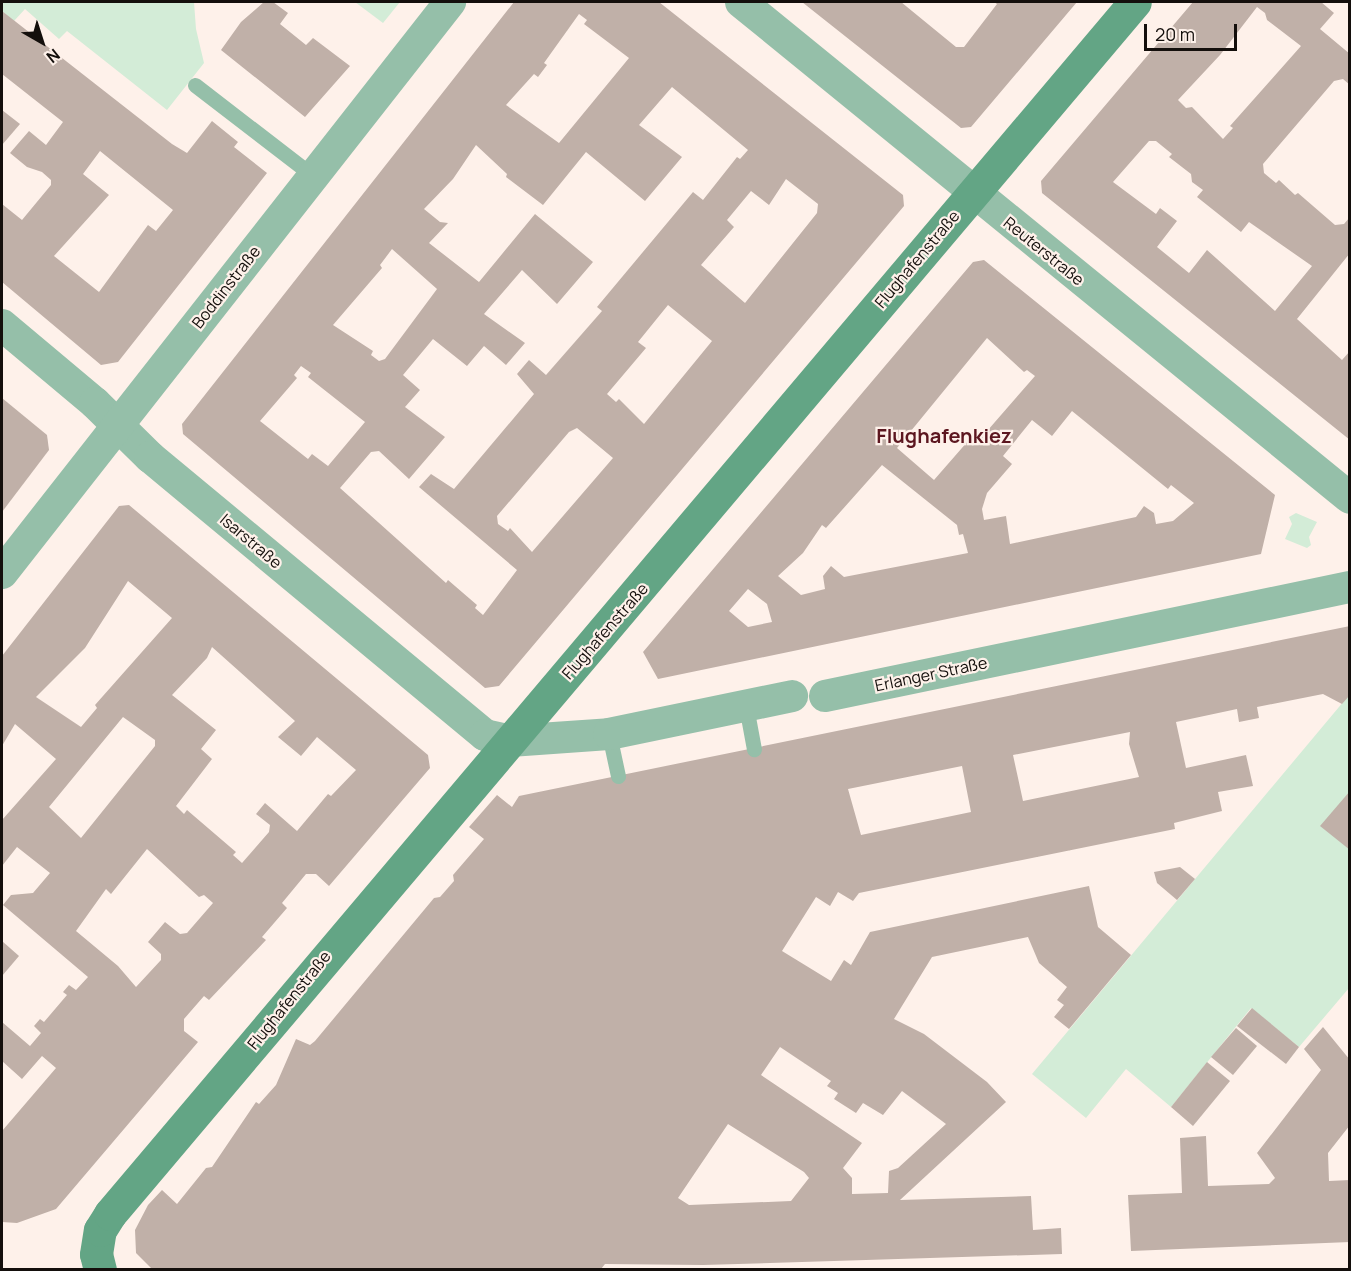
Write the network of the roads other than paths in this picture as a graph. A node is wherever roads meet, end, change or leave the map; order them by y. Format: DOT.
graph roads {
  1 [pos="450,2"];
  2 [pos="741,2"];
  3 [pos="1135,2"];
  4 [pos="195,85"];
  5 [pos="313,177"];
  6 [pos="974,192"];
  7 [pos="2,325"];
  8 [pos="118,425"];
  9 [pos="1350,498"];
  10 [pos="2,573"];
  11 [pos="1350,587"];
  12 [pos="792,696"];
  13 [pos="825,696"];
  14 [pos="746,706"];
  15 [pos="609,734"];
  16 [pos="510,741"];
  17 [pos="754,749"];
  18 [pos="618,776"];
  19 [pos="100,1269"];
  1 -- 5 [label="street, Boddinstraße"];
  2 -- 6 [label="street, Reuterstraße"];
  3 -- 6 [label="street, Flughafenstraße"];
  4 -- 5 [label="lane"];
  5 -- 8 [label="street, Boddinstraße"];
  6 -- 9 [label="street, Reuterstraße"];
  6 -- 16 [label="street, Flughafenstraße"];
  7 -- 8 [label="street, Isarstraße"];
  8 -- 10 [label="street, Boddinstraße"];
  8 -- 16 [label="street, Isarstraße"];
  11 -- 13 [label="street, Erlanger Straße"];
  12 -- 13 [label="lane, Erlanger Straße"];
  12 -- 14 [label="street, Erlanger Straße"];
  14 -- 15 [label="street, Erlanger Straße"];
  14 -- 17 [label="lane"];
  15 -- 16 [label="street, Erlanger Straße"];
  15 -- 18 [label="lane"];
  16 -- 19 [label="street, Flughafenstraße"];
}
